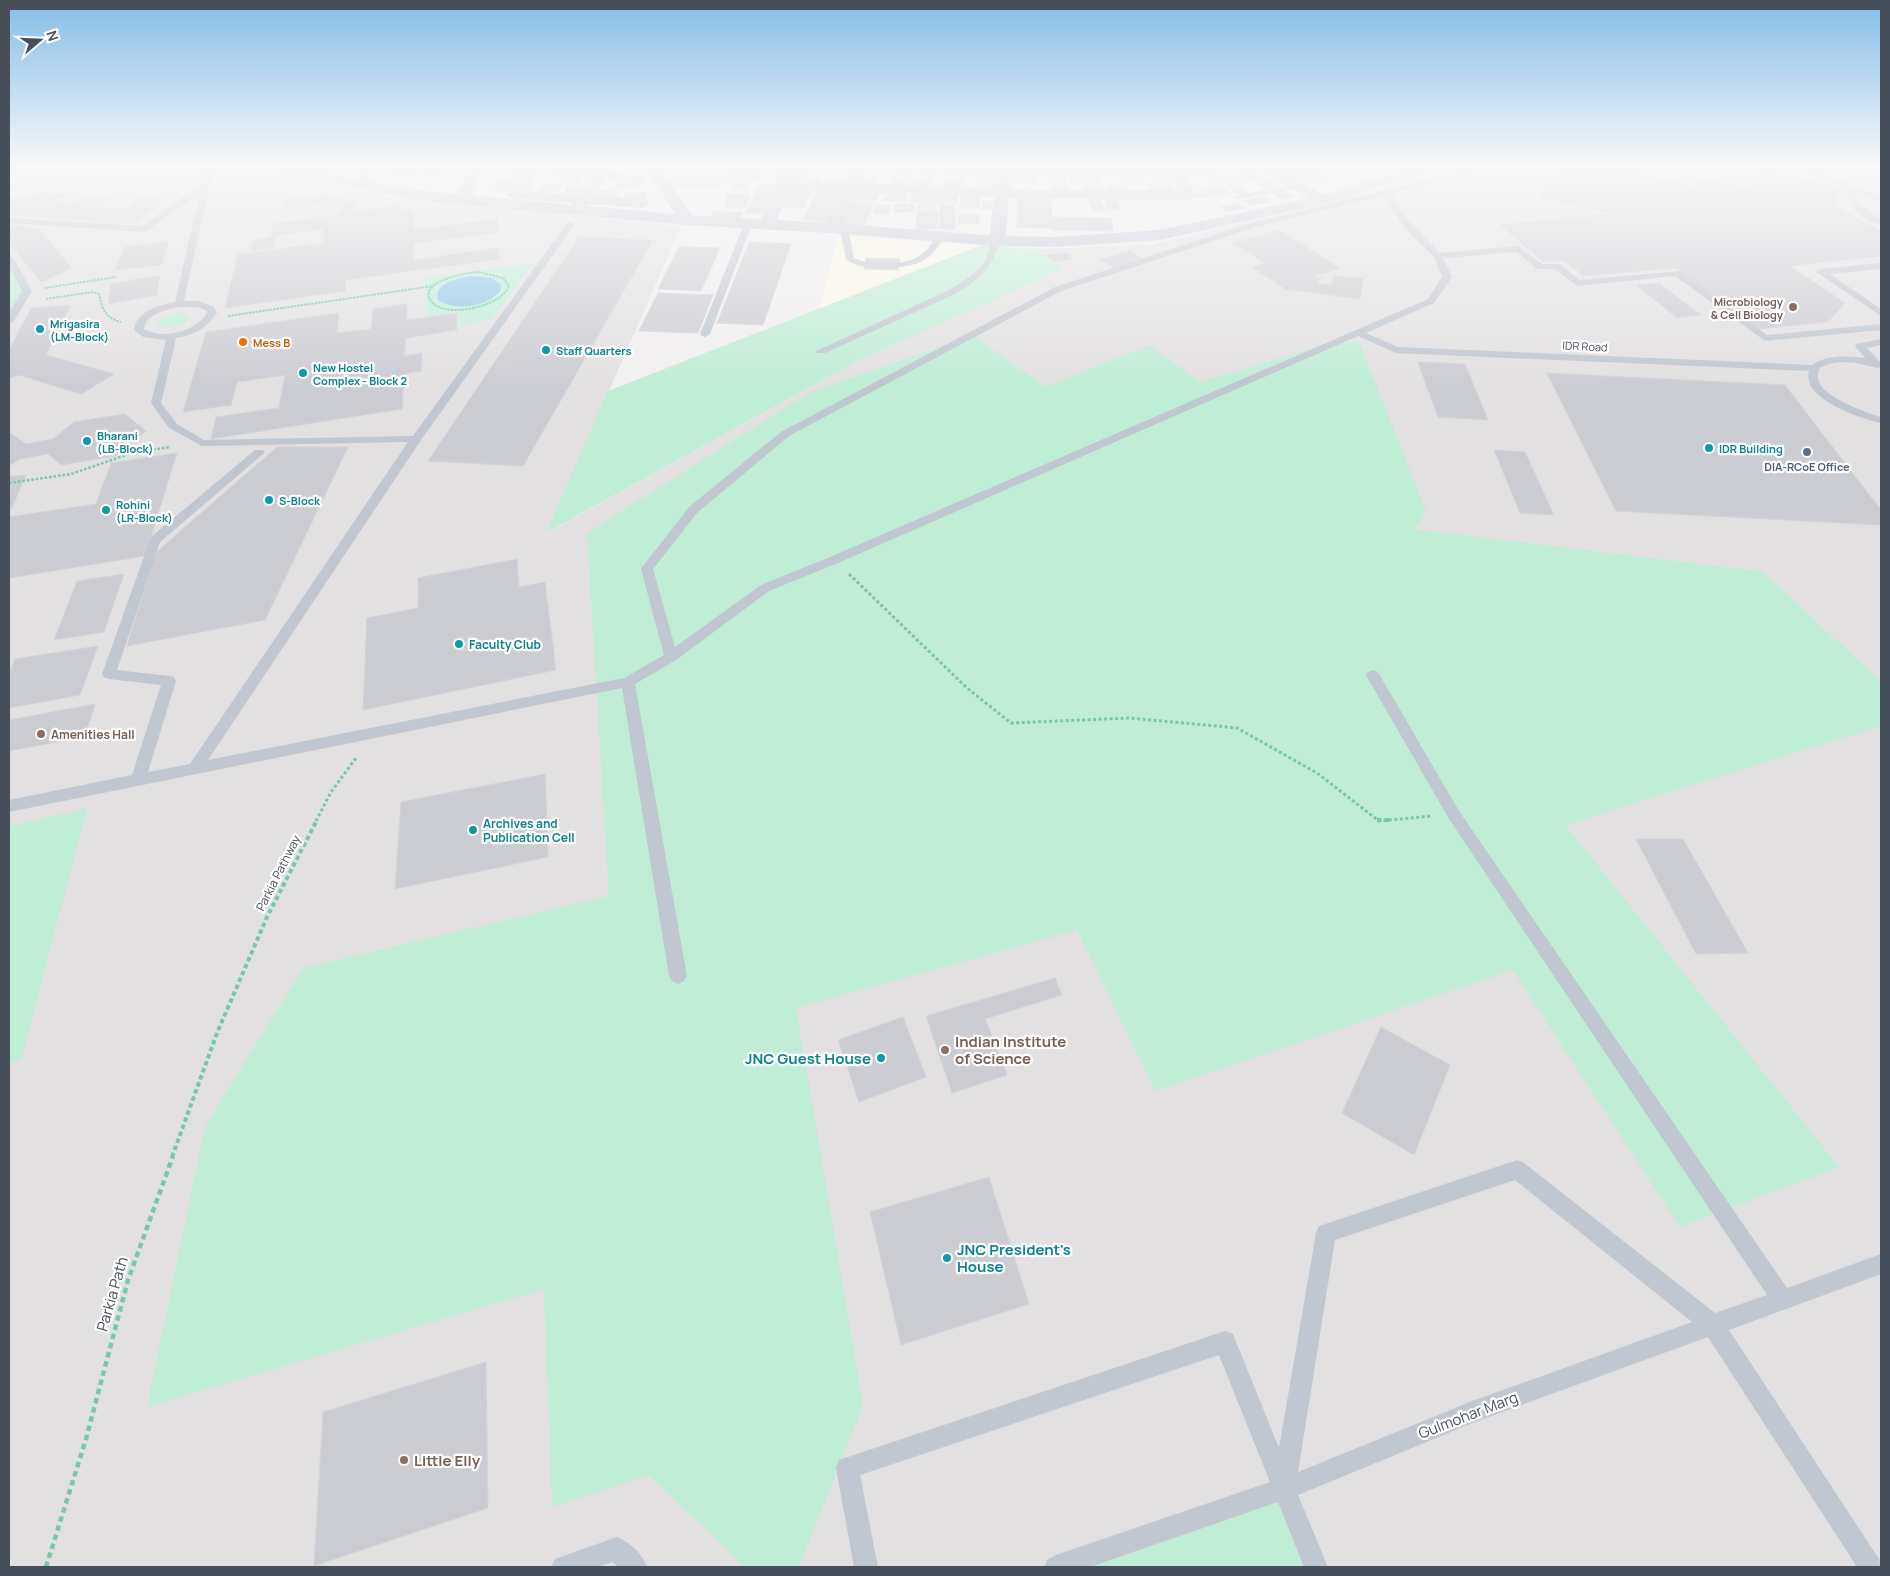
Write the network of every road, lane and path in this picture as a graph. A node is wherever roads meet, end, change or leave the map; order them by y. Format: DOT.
graph roads {
  1 [pos="194,239"];
  2 [pos="558,239"];
  3 [pos="742,239"];
  4 [pos="841,239"];
  5 [pos="939,239"];
  6 [pos="962,239"];
  7 [pos="1107,239"];
  8 [pos="1212,239"];
  9 [pos="1421,239"];
  10 [pos="998,241"];
  11 [pos="1438,256"];
  12 [pos="9,258"];
  13 [pos="1881,266"];
  14 [pos="1864,268"];
  15 [pos="1881,276"];
  16 [pos="116,277"];
  17 [pos="433,286"];
  18 [pos="27,290"];
  19 [pos="64,296"];
  20 [pos="179,304"];
  21 [pos="1881,313"];
  22 [pos="210,318"];
  23 [pos="9,321"];
  24 [pos="121,322"];
  25 [pos="1881,327"];
  26 [pos="1357,332"];
  27 [pos="705,334"];
  28 [pos="172,336"];
  29 [pos="1881,342"];
  30 [pos="821,350"];
  31 [pos="1878,366"];
  32 [pos="1815,368"];
  33 [pos="1881,420"];
  34 [pos="416,439"];
  35 [pos="135,452"];
  36 [pos="258,452"];
  37 [pos="9,483"];
  38 [pos="834,560"];
  39 [pos="670,657"];
  40 [pos="1373,675"];
  41 [pos="628,682"];
  42 [pos="376,732"];
  43 [pos="194,770"];
  44 [pos="138,781"];
  45 [pos="9,806"];
  46 [pos="1454,814"];
  47 [pos="678,976"];
  48 [pos="217,1033"];
  49 [pos="1881,1264"];
  50 [pos="1783,1300"];
  51 [pos="1712,1325"];
  52 [pos="1284,1489"];
  53 [pos="46,1567"];
  54 [pos="563,1567"];
  55 [pos="635,1567"];
  56 [pos="866,1567"];
  57 [pos="1056,1567"];
  58 [pos="1316,1567"];
  59 [pos="1871,1567"];
  1 -- 20 [label="lane"];
  2 -- 34 [label="lane"];
  3 -- 27 [label="lane"];
  4 -- 5 [label="lane"];
  6 -- 10 [label="main road"];
  7 -- 10 [label="main road"];
  8 -- 39 [label="lane"];
  9 -- 11 [label="lane"];
  10 -- 30 [label="lane"];
  11 -- 25 [label="lane"];
  11 -- 26 [label="lane"];
  12 -- 18 [label="lane"];
  13 -- 14 [label="lane"];
  14 -- 15 [label="lane"];
  14 -- 21 [label="lane"];
  16 -- 18 [label="path"];
  17 -- 17 [label="path"];
  17 -- 22 [label="path"];
  18 -- 23 [label="lane"];
  19 -- 24 [label="path"];
  20 -- 22 [label="lane"];
  20 -- 28 [label="lane"];
  22 -- 28 [label="lane"];
  26 -- 32 [label="lane, IDR Road"];
  26 -- 38 [label="lane"];
  28 -- 34 [label="lane"];
  29 -- 31 [label="lane"];
  31 -- 32 [label="lane"];
  32 -- 33 [label="lane"];
  34 -- 43 [label="lane"];
  35 -- 37 [label="path"];
  36 -- 44 [label="lane"];
  38 -- 39 [label="lane"];
  38 -- 46 [label="path"];
  39 -- 41 [label="lane"];
  40 -- 46 [label="lane"];
  41 -- 42 [label="lane"];
  41 -- 47 [label="lane"];
  42 -- 43 [label="lane"];
  42 -- 48 [label="path, Parkia Pathway"];
  43 -- 44 [label="lane"];
  44 -- 45 [label="lane"];
  46 -- 50 [label="lane"];
  48 -- 53 [label="path, Parkia Path"];
  49 -- 50 [label="lane, Gulmohar Marg"];
  50 -- 51 [label="lane, Gulmohar Marg"];
  51 -- 52 [label="lane, Gulmohar Marg"];
  51 -- 52 [label="lane"];
  51 -- 59 [label="lane"];
  52 -- 56 [label="lane"];
  52 -- 57 [label="lane, Gulmohar Marg"];
  52 -- 58 [label="lane"];
  54 -- 55 [label="lane"];
}
